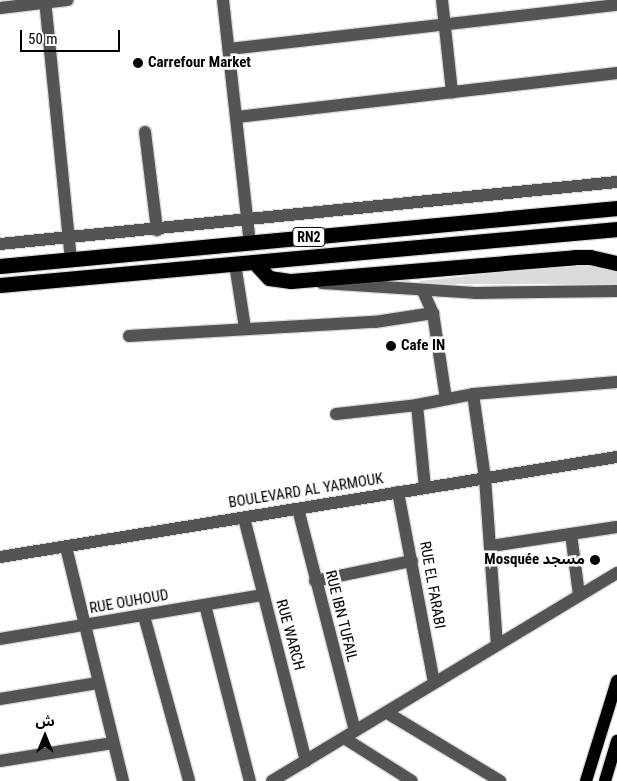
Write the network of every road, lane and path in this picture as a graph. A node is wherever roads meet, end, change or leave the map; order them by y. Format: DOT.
graph roads {
  1 [pos="68,0"];
  2 [pos="224,0"];
  3 [pos="442,0"];
  4 [pos="45,2"];
  5 [pos="617,5"];
  6 [pos="0,8"];
  7 [pos="444,24"];
  8 [pos="229,48"];
  9 [pos="617,73"];
  10 [pos="452,92"];
  11 [pos="236,118"];
  12 [pos="145,132"];
  13 [pos="617,182"];
  14 [pos="617,208"];
  15 [pos="248,221"];
  16 [pos="617,229"];
  17 [pos="157,230"];
  18 [pos="68,239"];
  19 [pos="250,243"];
  20 [pos="0,244"];
  21 [pos="71,260"];
  22 [pos="254,262"];
  23 [pos="617,263"];
  24 [pos="236,264"];
  25 [pos="0,266"];
  26 [pos="306,281"];
  27 [pos="0,285"];
  28 [pos="617,290"];
  29 [pos="423,291"];
  30 [pos="433,313"];
  31 [pos="245,328"];
  32 [pos="129,336"];
  33 [pos="617,382"];
  34 [pos="474,394"];
  35 [pos="446,399"];
  36 [pos="417,405"];
  37 [pos="336,414"];
  38 [pos="617,457"];
  39 [pos="485,478"];
  40 [pos="425,488"];
  41 [pos="398,492"];
  42 [pos="298,509"];
  43 [pos="244,518"];
  44 [pos="617,527"];
  45 [pos="571,534"];
  46 [pos="490,546"];
  47 [pos="66,547"];
  48 [pos="0,557"];
  49 [pos="412,561"];
  50 [pos="617,573"];
  51 [pos="315,581"];
  52 [pos="263,594"];
  53 [pos="579,596"];
  54 [pos="205,605"];
  55 [pos="144,616"];
  56 [pos="83,627"];
  57 [pos="0,639"];
  58 [pos="497,645"];
  59 [pos="617,681"];
  60 [pos="98,683"];
  61 [pos="434,684"];
  62 [pos="0,699"];
  63 [pos="388,714"];
  64 [pos="350,734"];
  65 [pos="617,741"];
  66 [pos="113,743"];
  67 [pos="0,761"];
  68 [pos="306,761"];
  69 [pos="396,777"];
  70 [pos="123,781"];
  71 [pos="189,781"];
  72 [pos="250,781"];
  73 [pos="272,781"];
  74 [pos="412,781"];
  75 [pos="500,781"];
  76 [pos="586,781"];
  77 [pos="605,781"];
  1 -- 4 [label="street"];
  2 -- 8 [label="street"];
  3 -- 7 [label="street"];
  4 -- 6 [label="street"];
  4 -- 18 [label="street"];
  5 -- 7 [label="street"];
  7 -- 8 [label="street"];
  7 -- 10 [label="street"];
  8 -- 11 [label="street"];
  9 -- 10 [label="street"];
  10 -- 11 [label="street"];
  11 -- 15 [label="street"];
  12 -- 17 [label="street"];
  13 -- 15 [label="street"];
  14 -- 19 [label="highway, RN2"];
  15 -- 17 [label="street"];
  15 -- 19 [label="street"];
  16 -- 22 [label="highway, RN2"];
  17 -- 18 [label="street"];
  18 -- 20 [label="street"];
  18 -- 21 [label="street"];
  19 -- 21 [label="highway, RN2"];
  21 -- 25 [label="highway, RN2"];
  22 -- 24 [label="highway, RN2"];
  22 -- 26 [label="highway"];
  23 -- 26 [label="highway"];
  24 -- 27 [label="highway, RN2"];
  24 -- 31 [label="street"];
  26 -- 29 [label="street"];
  28 -- 29 [label="street"];
  29 -- 30 [label="street"];
  30 -- 31 [label="street"];
  30 -- 35 [label="street"];
  31 -- 32 [label="street"];
  33 -- 34 [label="street"];
  34 -- 35 [label="street"];
  34 -- 39 [label="street"];
  35 -- 36 [label="street"];
  36 -- 37 [label="street"];
  36 -- 40 [label="street"];
  38 -- 39 [label="street, BOULEVARD AL YARMOUK"];
  39 -- 40 [label="street, BOULEVARD AL YARMOUK"];
  39 -- 46 [label="street"];
  40 -- 41 [label="street, BOULEVARD AL YARMOUK"];
  41 -- 42 [label="street, BOULEVARD AL YARMOUK"];
  41 -- 49 [label="street, RUE EL FARABI"];
  42 -- 43 [label="street, BOULEVARD AL YARMOUK"];
  42 -- 51 [label="street, RUE IBN TUFAIL"];
  43 -- 47 [label="street, BOULEVARD AL YARMOUK"];
  43 -- 52 [label="street, RUE WARCH"];
  44 -- 45 [label="street"];
  45 -- 46 [label="street"];
  45 -- 53 [label="street"];
  46 -- 58 [label="street"];
  47 -- 48 [label="street, BOULEVARD AL YARMOUK"];
  47 -- 56 [label="street"];
  49 -- 51 [label="street"];
  49 -- 61 [label="street, RUE EL FARABI"];
  50 -- 53 [label="street"];
  51 -- 64 [label="street, RUE IBN TUFAIL"];
  52 -- 54 [label="street, RUE OUHOUD"];
  52 -- 68 [label="street, RUE WARCH"];
  53 -- 58 [label="street"];
  54 -- 55 [label="street, RUE OUHOUD"];
  54 -- 72 [label="street"];
  55 -- 56 [label="street, RUE OUHOUD"];
  55 -- 71 [label="street"];
  56 -- 57 [label="street, RUE OUHOUD"];
  56 -- 60 [label="street"];
  58 -- 61 [label="street"];
  59 -- 76 [label="main road"];
  60 -- 62 [label="street"];
  60 -- 66 [label="street"];
  61 -- 63 [label="street"];
  63 -- 64 [label="street"];
  63 -- 75 [label="street"];
  64 -- 68 [label="street"];
  64 -- 69 [label="street"];
  65 -- 77 [label="main road"];
  66 -- 67 [label="street"];
  66 -- 70 [label="street"];
  68 -- 73 [label="street"];
  69 -- 74 [label="street"];
}
